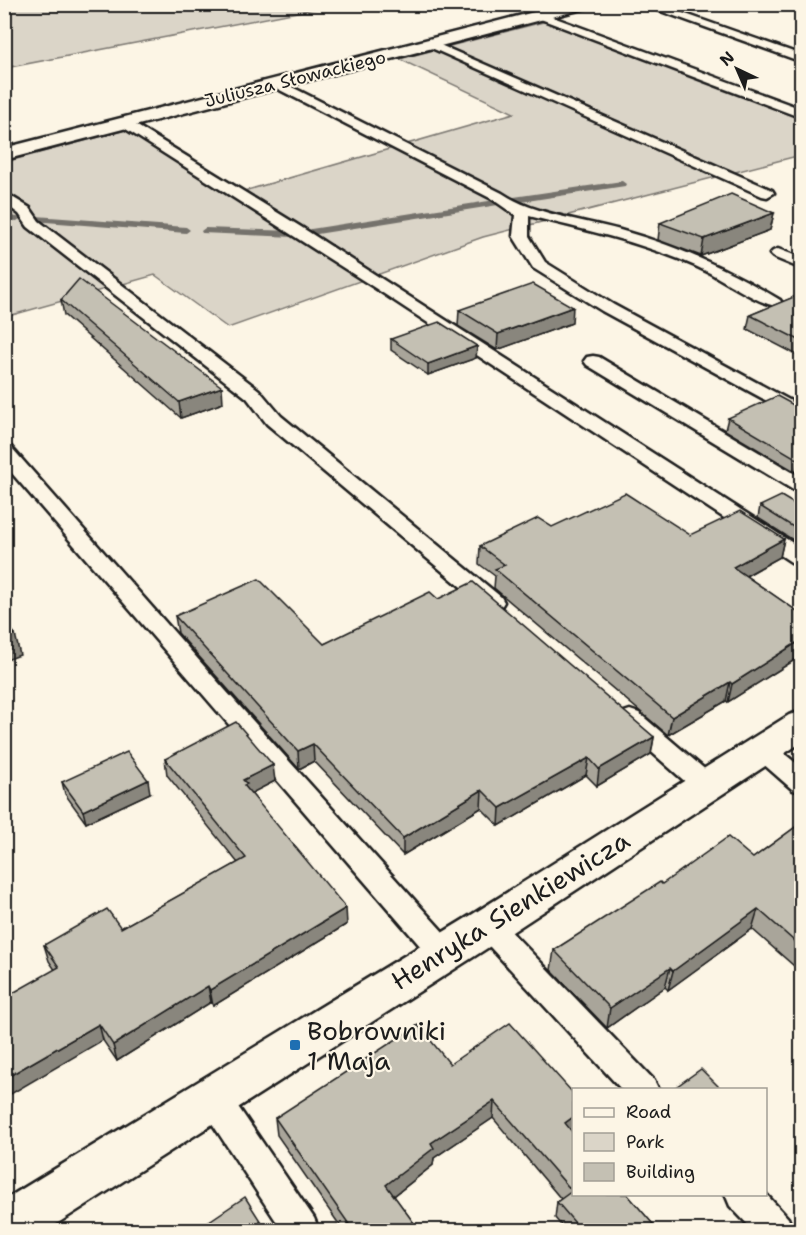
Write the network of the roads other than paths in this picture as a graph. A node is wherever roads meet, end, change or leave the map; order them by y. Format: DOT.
graph roads {
  1 [pos="585,4"];
  2 [pos="646,4"];
  3 [pos="542,15"];
  4 [pos="431,44"];
  5 [pos="801,59"];
  6 [pos="278,84"];
  7 [pos="801,114"];
  8 [pos="126,123"];
  9 [pos="4,154"];
  10 [pos="767,193"];
  11 [pos="4,196"];
  12 [pos="512,207"];
  13 [pos="778,254"];
  14 [pos="801,264"];
  15 [pos="774,303"];
  16 [pos="593,361"];
  17 [pos="801,415"];
  18 [pos="4,451"];
  19 [pos="801,488"];
  20 [pos="801,559"];
  21 [pos="506,612"];
  22 [pos="614,705"];
  23 [pos="801,726"];
  24 [pos="762,749"];
  25 [pos="801,783"];
  26 [pos="706,785"];
  27 [pos="488,926"];
  28 [pos="444,953"];
  29 [pos="642,1088"];
  30 [pos="213,1097"];
  31 [pos="744,1196"];
  32 [pos="4,1229"];
  33 [pos="302,1230"];
  34 [pos="776,1230"];
  1 -- 3 [label="street, Juliusza Słowackiego"];
  2 -- 5 [label="lane"];
  3 -- 4 [label="street, Juliusza Słowackiego"];
  3 -- 7 [label="lane"];
  4 -- 6 [label="street, Juliusza Słowackiego"];
  4 -- 10 [label="lane"];
  6 -- 8 [label="street, Juliusza Słowackiego"];
  6 -- 12 [label="lane"];
  8 -- 9 [label="street, Juliusza Słowackiego"];
  8 -- 20 [label="lane"];
  11 -- 21 [label="lane"];
  12 -- 15 [label="lane"];
  12 -- 17 [label="lane"];
  13 -- 14 [label="lane"];
  16 -- 19 [label="lane"];
  18 -- 28 [label="lane"];
  22 -- 26 [label="lane"];
  23 -- 24 [label="street, Henryka Sienkiewicza"];
  24 -- 25 [label="lane"];
  24 -- 26 [label="street, Henryka Sienkiewicza"];
  26 -- 27 [label="street, Henryka Sienkiewicza"];
  27 -- 28 [label="street, Henryka Sienkiewicza"];
  27 -- 29 [label="lane"];
  28 -- 30 [label="street, Henryka Sienkiewicza"];
  30 -- 32 [label="street, Henryka Sienkiewicza"];
  30 -- 33 [label="lane"];
  31 -- 34 [label="lane"];
}
